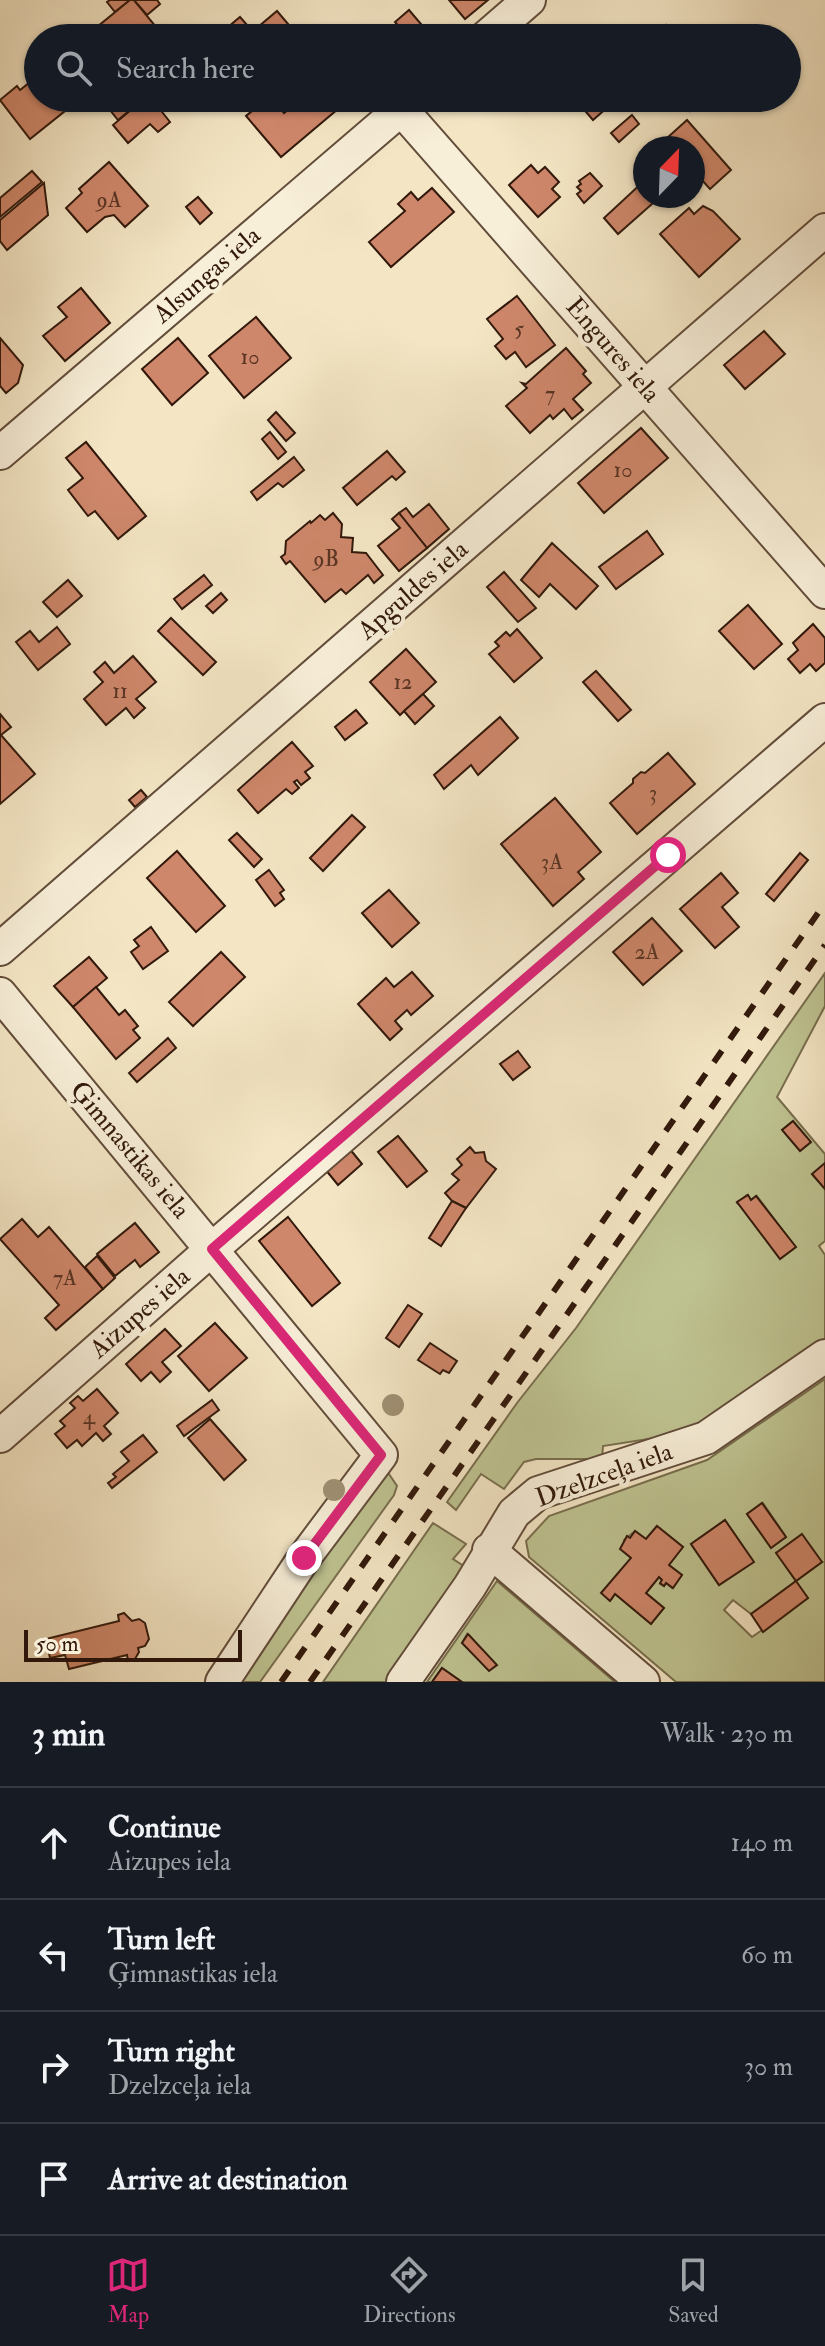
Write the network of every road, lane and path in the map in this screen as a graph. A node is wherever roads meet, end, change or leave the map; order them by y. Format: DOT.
graph roads {
  1 [pos="529,0"];
  2 [pos="501,24"];
  3 [pos="399,112"];
  4 [pos="415,112"];
  5 [pos="825,230"];
  6 [pos="646,387"];
  7 [pos="0,453"];
  8 [pos="825,592"];
  9 [pos="825,720"];
  10 [pos="0,949"];
  11 [pos="0,994"];
  12 [pos="212,1249"];
  13 [pos="825,1356"];
  14 [pos="0,1436"];
  15 [pos="489,1550"];
  16 [pos="222,1682"];
  17 [pos="403,1682"];
  18 [pos="643,1682"];
  1 -- 2 [label="street"];
  3 -- 7 [label="street, Alsungas iela"];
  4 -- 6 [label="street, Engures iela"];
  5 -- 6 [label="street, Apguldes iela"];
  6 -- 8 [label="street, Engures iela"];
  6 -- 10 [label="street, Apguldes iela"];
  9 -- 12 [label="street, Aizupes iela"];
  11 -- 12 [label="street, Ģimnastikas iela"];
  12 -- 14 [label="street, Aizupes iela"];
  12 -- 16 [label="street, Ģimnastikas iela"];
  13 -- 15 [label="street, Dzelzceļa iela"];
  15 -- 17 [label="street, Dzelzceļa iela"];
  15 -- 18 [label="street"];
}
